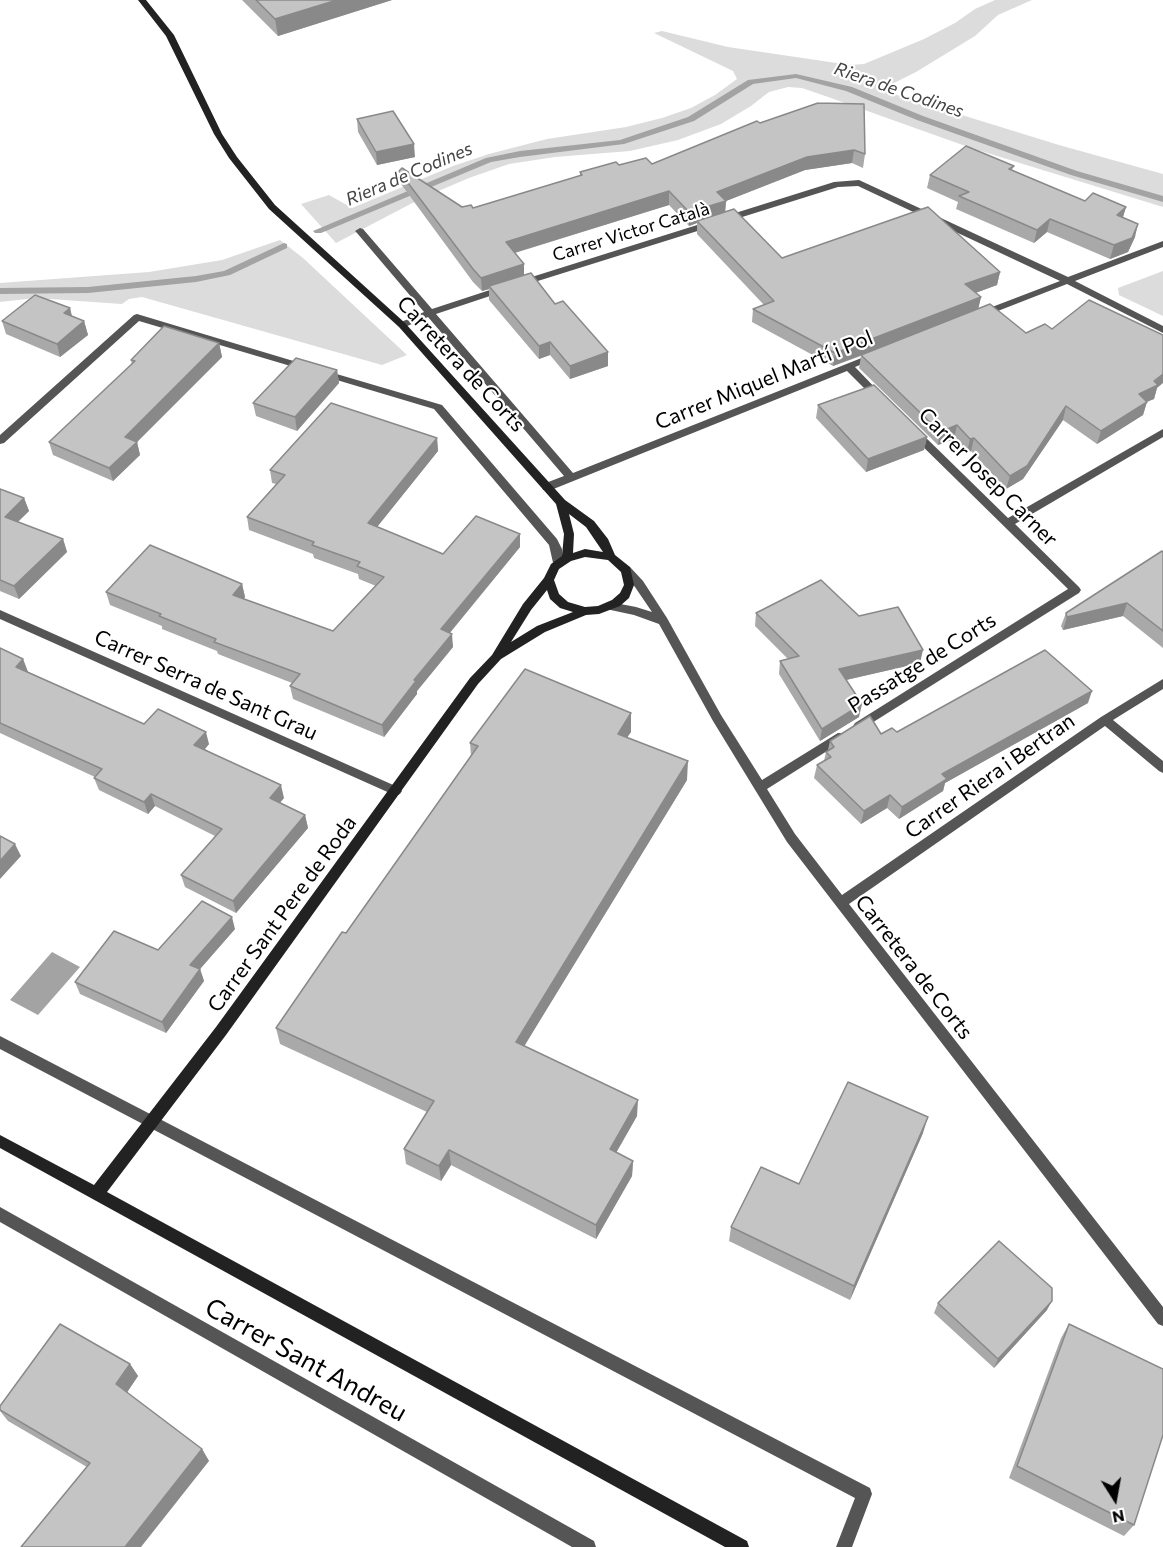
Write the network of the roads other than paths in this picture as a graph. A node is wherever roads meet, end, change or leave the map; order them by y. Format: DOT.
graph roads {
  1 [pos="142,0"];
  2 [pos="360,231"];
  3 [pos="1163,244"];
  4 [pos="1068,281"];
  5 [pos="431,312"];
  6 [pos="972,318"];
  7 [pos="402,325"];
  8 [pos="1163,330"];
  9 [pos="886,351"];
  10 [pos="848,366"];
  11 [pos="888,405"];
  12 [pos="905,422"];
  13 [pos="1163,432"];
  14 [pos="0,441"];
  15 [pos="570,476"];
  16 [pos="547,487"];
  17 [pos="561,503"];
  18 [pos="1007,524"];
  19 [pos="611,557"];
  20 [pos="562,561"];
  21 [pos="626,570"];
  22 [pos="549,580"];
  23 [pos="1076,590"];
  24 [pos="610,606"];
  25 [pos="585,611"];
  26 [pos="0,614"];
  27 [pos="663,621"];
  28 [pos="496,658"];
  29 [pos="1163,683"];
  30 [pos="1105,720"];
  31 [pos="1163,768"];
  32 [pos="759,788"];
  33 [pos="396,791"];
  34 [pos="840,903"];
  35 [pos="0,1042"];
  36 [pos="151,1121"];
  37 [pos="0,1141"];
  38 [pos="97,1193"];
  39 [pos="0,1214"];
  40 [pos="1163,1319"];
  41 [pos="588,1547"];
  42 [pos="741,1547"];
  43 [pos="844,1547"];
  1 -- 7 [label="street, Carretera de Corts"];
  2 -- 5 [label="street, Carretera de Corts"];
  3 -- 4 [label="street"];
  4 -- 5 [label="street, Carrer Victor Català"];
  4 -- 6 [label="street"];
  4 -- 8 [label="street, Carrer Victor Català"];
  5 -- 7 [label="street, Carrer Victor Català"];
  5 -- 15 [label="street, Carretera de Corts"];
  7 -- 16 [label="street, Carretera de Corts"];
  9 -- 10 [label="street, Carrer Miquel Martí i Pol"];
  10 -- 11 [label="street, Carrer Josep Carner"];
  10 -- 15 [label="street, Carrer Miquel Martí i Pol"];
  12 -- 18 [label="street, Carrer Josep Carner"];
  13 -- 18 [label="street"];
  14 -- 20 [label="street"];
  15 -- 16 [label="street, Carrer Miquel Martí i Pol"];
  16 -- 17 [label="street, Carretera de Corts"];
  17 -- 19 [label="street, Carretera de Corts"];
  17 -- 20 [label="street, Carretera de Corts"];
  18 -- 23 [label="street, Carrer Josep Carner"];
  19 -- 20 [label="street"];
  19 -- 21 [label="street"];
  20 -- 22 [label="street"];
  21 -- 24 [label="street"];
  21 -- 27 [label="street, Carretera de Corts"];
  22 -- 25 [label="street"];
  22 -- 28 [label="street, Carrer Sant Pere de Roda"];
  23 -- 32 [label="street, Passatge de Corts"];
  24 -- 25 [label="street"];
  24 -- 27 [label="street"];
  25 -- 28 [label="street, Carrer Sant Pere de Roda"];
  26 -- 33 [label="street, Carrer Serra de Sant Grau"];
  27 -- 32 [label="street, Carretera de Corts"];
  28 -- 33 [label="street, Carrer Sant Pere de Roda"];
  29 -- 30 [label="street, Carrer Riera i Bertran"];
  30 -- 31 [label="street"];
  30 -- 34 [label="street, Carrer Riera i Bertran"];
  32 -- 34 [label="street, Carretera de Corts"];
  33 -- 36 [label="street, Carrer Sant Pere de Roda"];
  34 -- 40 [label="street, Carretera de Corts"];
  35 -- 36 [label="street"];
  36 -- 38 [label="street, Carrer Sant Pere de Roda"];
  36 -- 43 [label="street"];
  37 -- 38 [label="street"];
  38 -- 42 [label="street"];
  39 -- 41 [label="street, Carrer Sant Andreu"];
}
